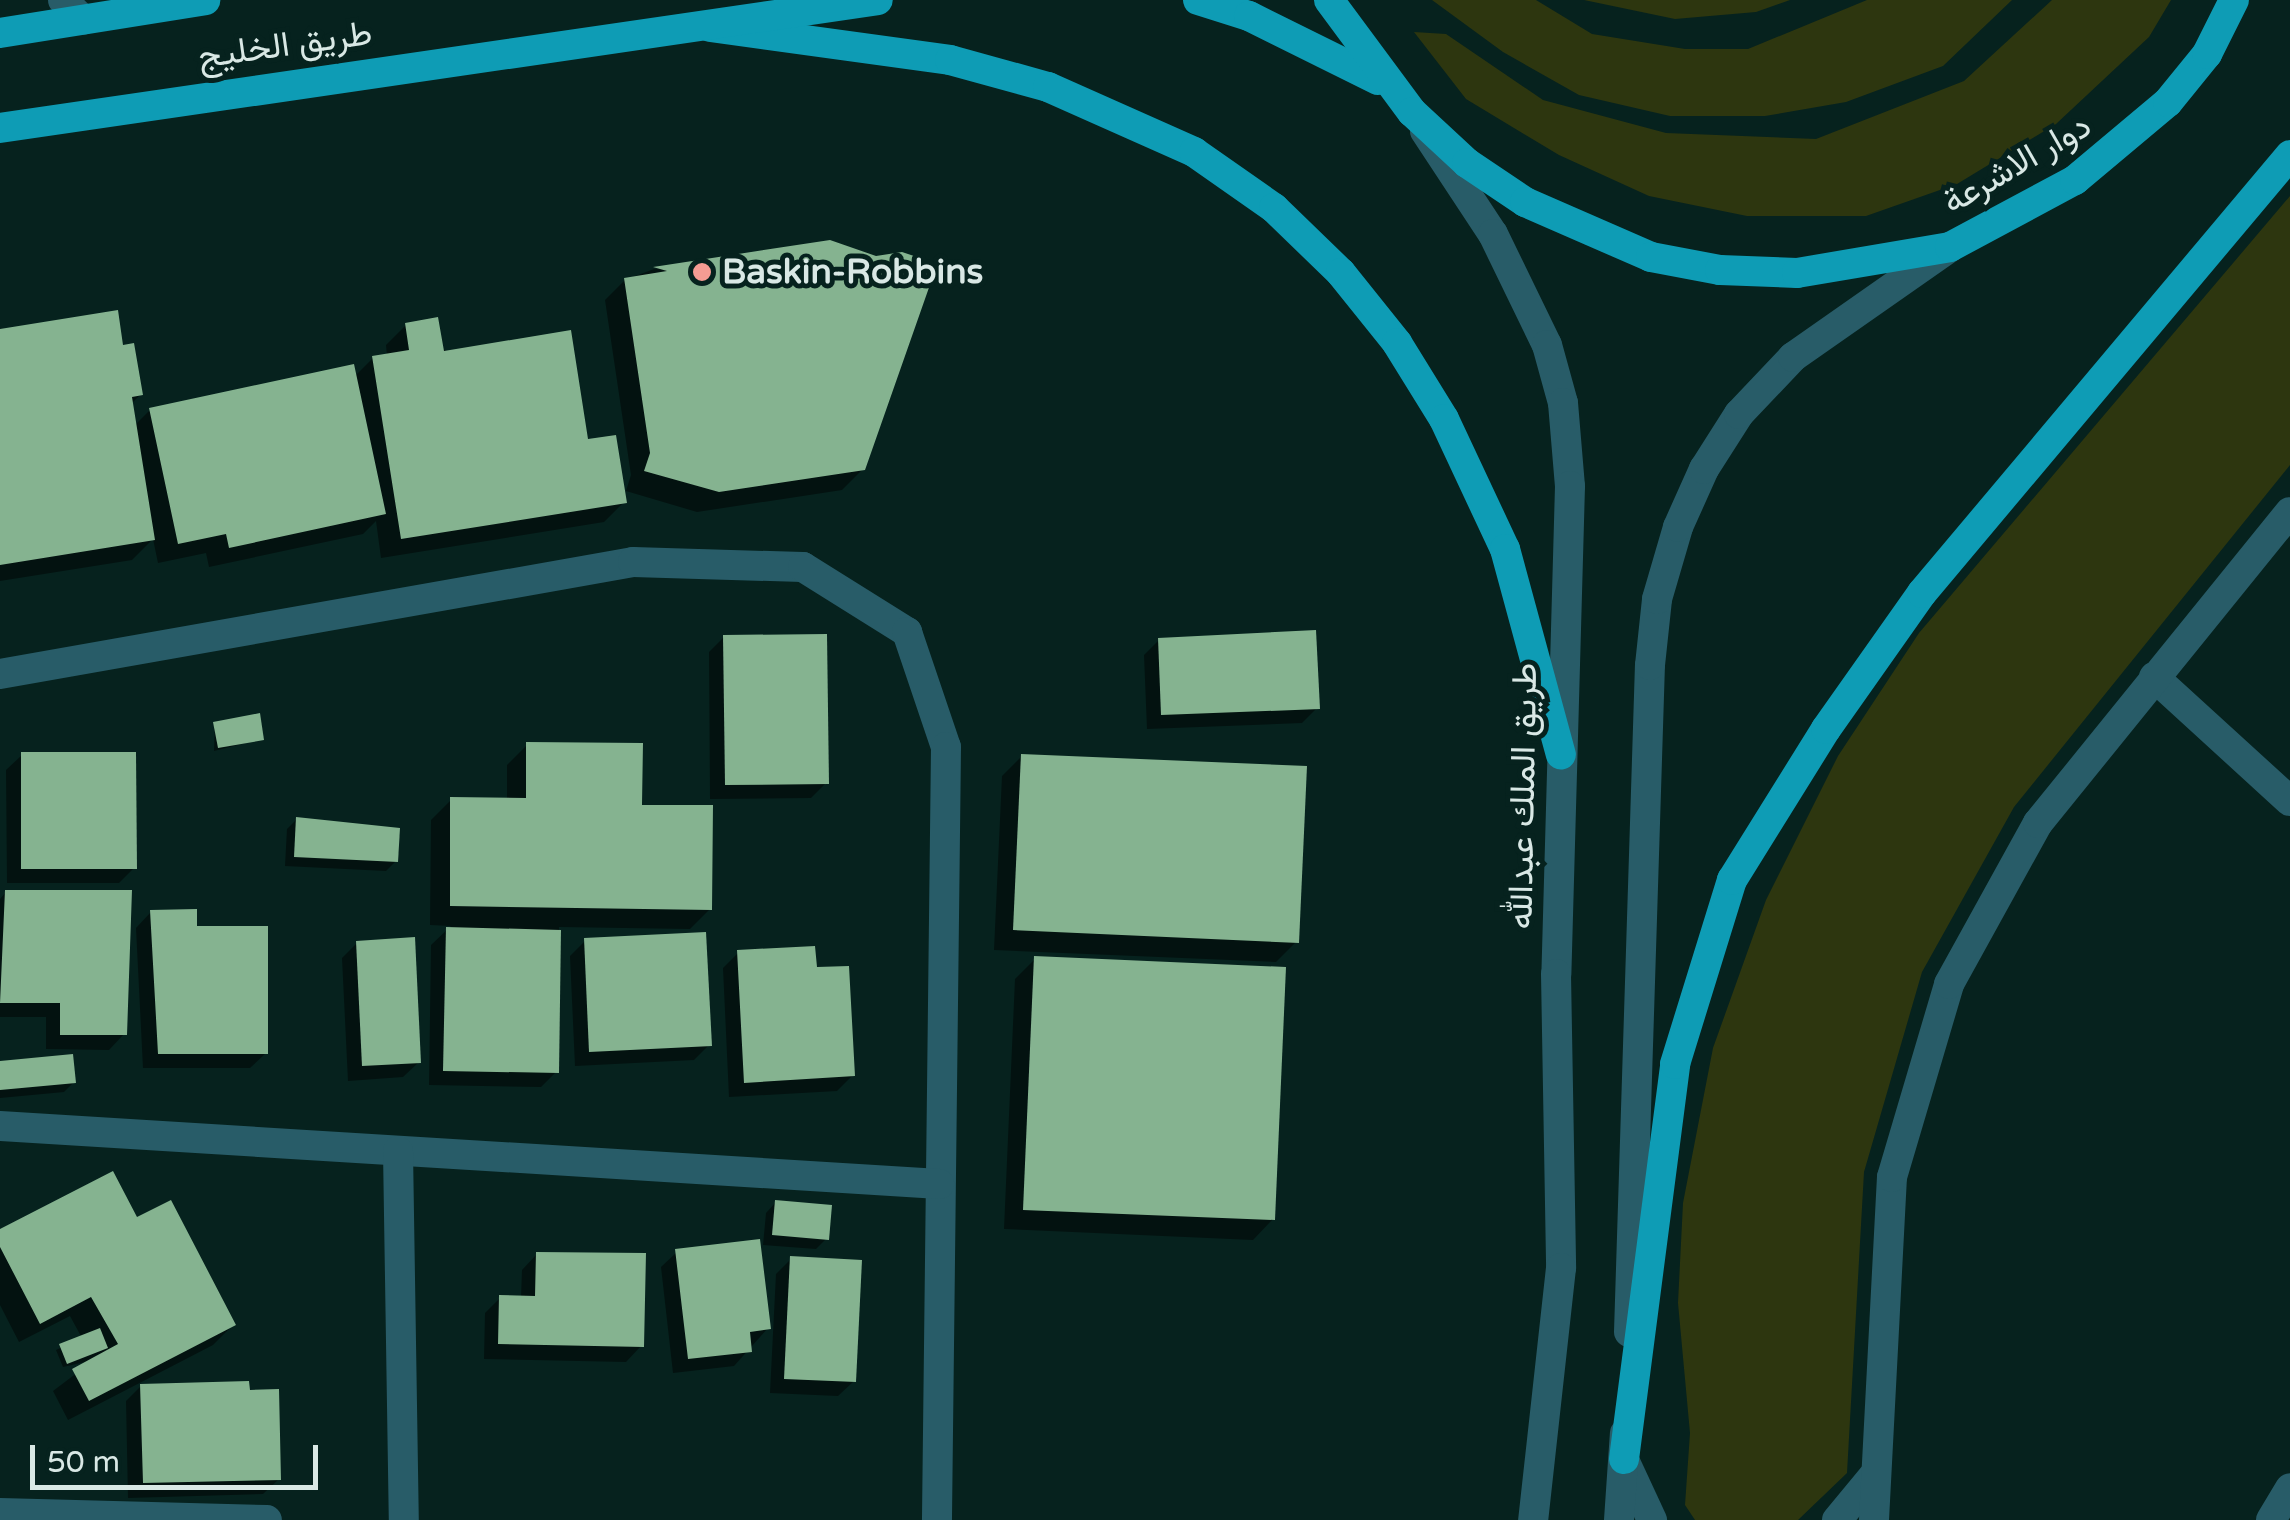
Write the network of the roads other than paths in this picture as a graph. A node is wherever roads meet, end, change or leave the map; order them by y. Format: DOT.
graph roads {
  1 [pos="205,0"];
  2 [pos="878,0"];
  3 [pos="1198,0"];
  4 [pos="1329,0"];
  5 [pos="2234,0"];
  6 [pos="2254,0"];
  7 [pos="73,10"];
  8 [pos="710,27"];
  9 [pos="0,33"];
  10 [pos="2207,54"];
  11 [pos="1386,84"];
  12 [pos="1412,112"];
  13 [pos="0,128"];
  14 [pos="2290,155"];
  15 [pos="1950,247"];
  16 [pos="2290,512"];
  17 [pos="0,674"];
  18 [pos="2154,677"];
  19 [pos="1561,755"];
  20 [pos="2290,802"];
  21 [pos="0,1126"];
  22 [pos="398,1150"];
  23 [pos="939,1184"];
  24 [pos="1624,1459"];
  25 [pos="1876,1474"];
  26 [pos="2290,1488"];
  27 [pos="0,1513"];
  28 [pos="267,1520"];
  29 [pos="404,1520"];
  30 [pos="937,1520"];
  31 [pos="1533,1520"];
  32 [pos="1619,1520"];
  33 [pos="1652,1520"];
  34 [pos="1836,1520"];
  35 [pos="1874,1520"];
  36 [pos="2271,1520"];
  1 -- 7 [label="main road, طريق الخليج"];
  2 -- 8 [label="main road, طريق الخليج"];
  3 -- 11 [label="main road"];
  4 -- 11 [label="main road, دوار الاشرعة"];
  5 -- 10 [label="main road, دوار الاشرعة"];
  6 -- 10 [label="main road"];
  7 -- 9 [label="main road, طريق الخليج"];
  8 -- 13 [label="main road, طريق الخليج"];
  8 -- 19 [label="main road"];
  10 -- 15 [label="main road, دوار الاشرعة"];
  11 -- 12 [label="main road, دوار الاشرعة"];
  12 -- 15 [label="main road, دوار الاشرعة"];
  12 -- 19 [label="street, طريق الملك عبدالله"];
  14 -- 24 [label="main road"];
  15 -- 24 [label="street"];
  16 -- 18 [label="street"];
  17 -- 23 [label="street"];
  18 -- 20 [label="street"];
  18 -- 25 [label="street"];
  19 -- 31 [label="street, طريق الملك عبدالله"];
  21 -- 22 [label="street"];
  22 -- 23 [label="street"];
  22 -- 29 [label="street"];
  23 -- 30 [label="street"];
  24 -- 32 [label="street"];
  24 -- 33 [label="street"];
  25 -- 34 [label="street"];
  25 -- 35 [label="street"];
  26 -- 36 [label="street"];
  27 -- 28 [label="street"];
}
